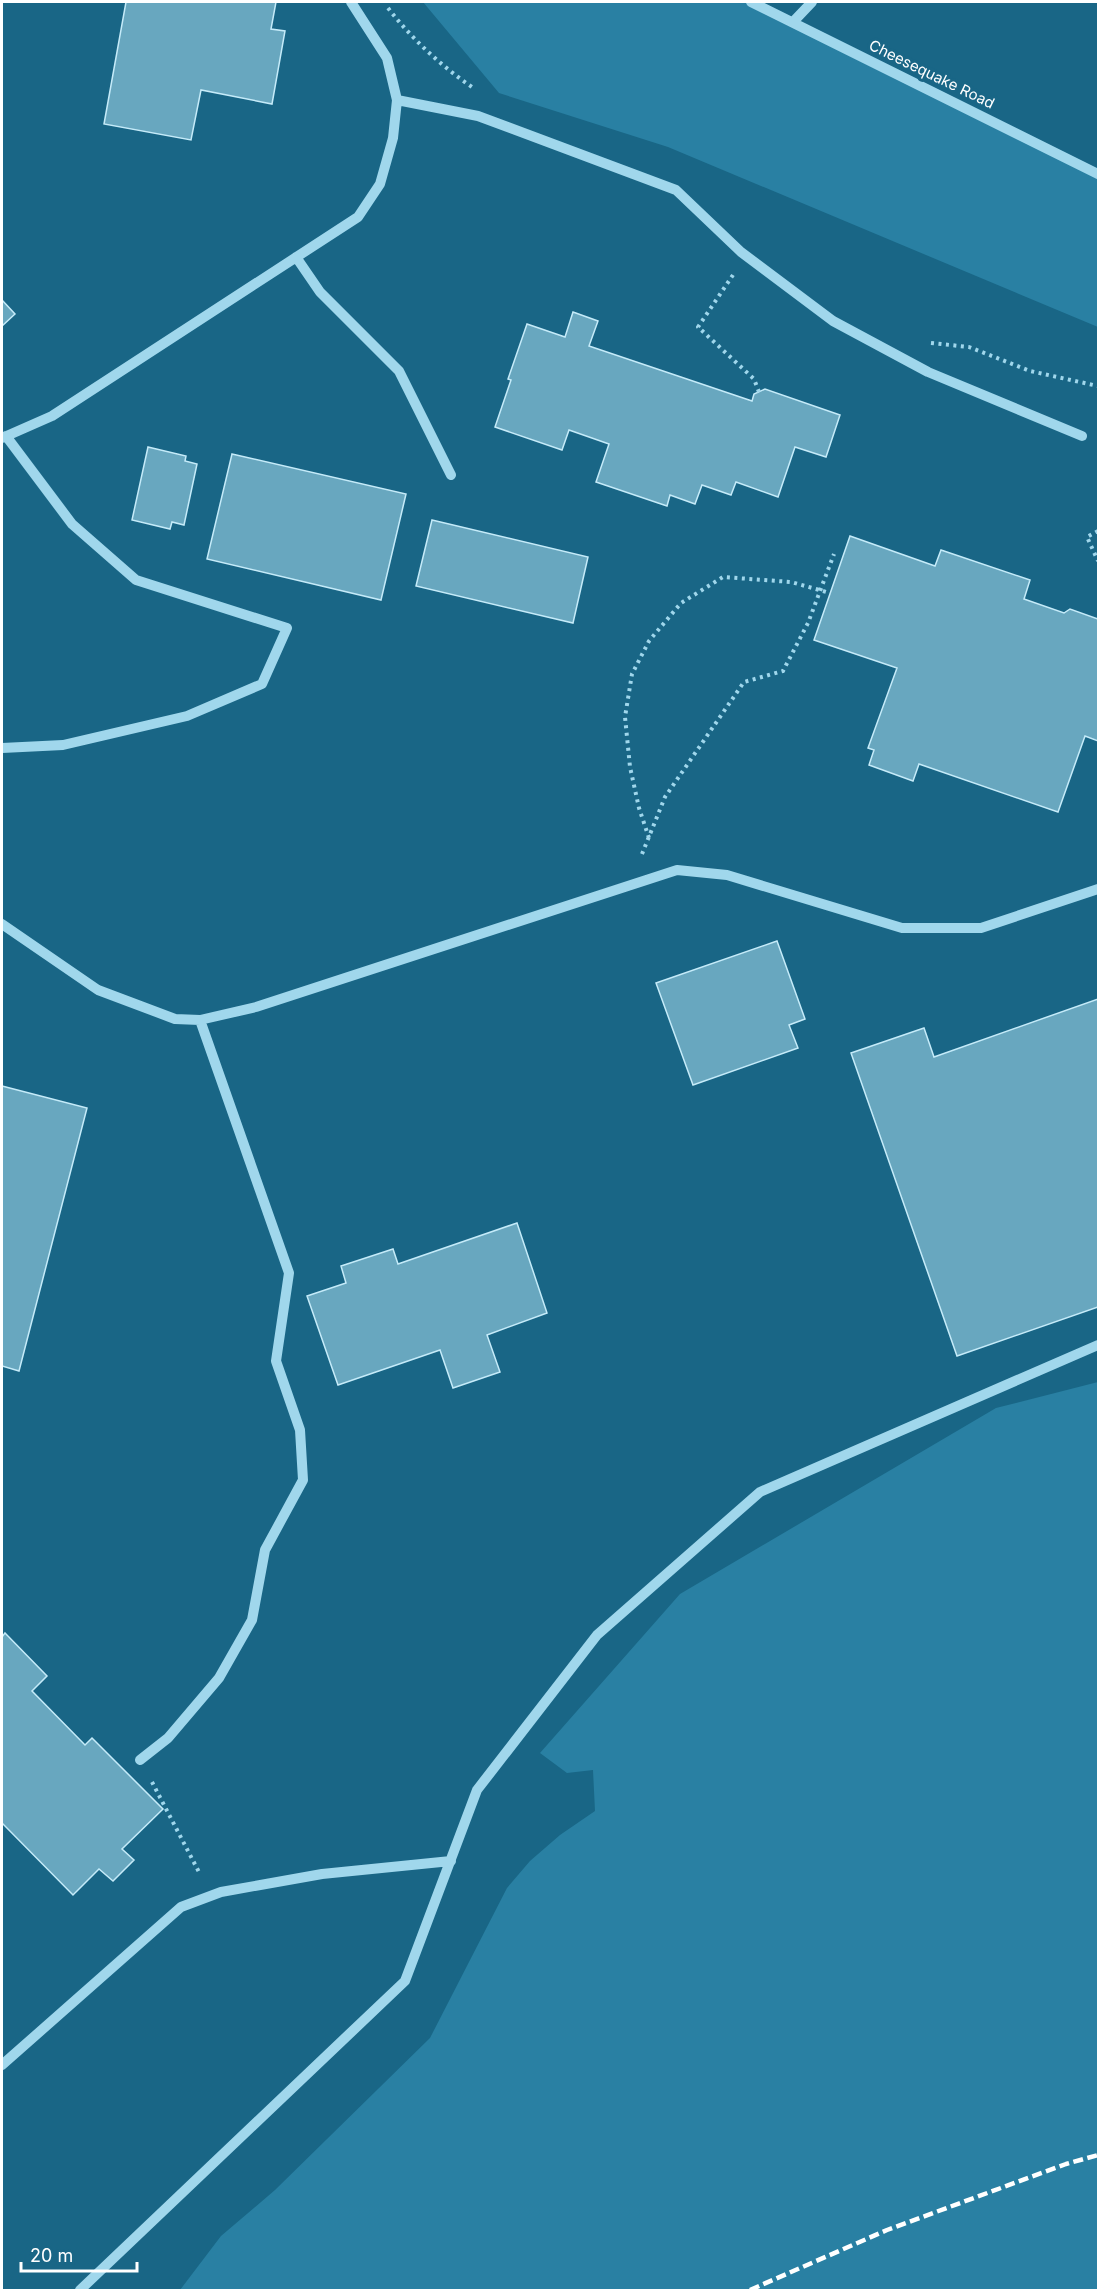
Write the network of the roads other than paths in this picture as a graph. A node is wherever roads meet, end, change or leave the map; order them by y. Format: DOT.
graph roads {
  1 [pos="351,2"];
  2 [pos="751,2"];
  3 [pos="812,2"];
  4 [pos="793,22"];
  5 [pos="397,100"];
  6 [pos="1098,174"];
  7 [pos="296,257"];
  8 [pos="1082,436"];
  9 [pos="4,437"];
  10 [pos="451,475"];
  11 [pos="2,748"];
  12 [pos="1098,889"];
  13 [pos="2,924"];
  14 [pos="200,1020"];
  15 [pos="1098,1345"];
  16 [pos="140,1760"];
  17 [pos="450,1861"];
  18 [pos="2,2066"];
  19 [pos="81,2290"];
  1 -- 5 [label="street"];
  2 -- 4 [label="street, Cheesequake Road"];
  3 -- 4 [label="street"];
  4 -- 6 [label="street, Cheesequake Road"];
  5 -- 7 [label="street"];
  5 -- 8 [label="street"];
  7 -- 9 [label="street"];
  7 -- 10 [label="street"];
  9 -- 11 [label="street"];
  12 -- 14 [label="street"];
  13 -- 14 [label="street"];
  14 -- 16 [label="street"];
  15 -- 17 [label="street"];
  17 -- 18 [label="street"];
  17 -- 19 [label="street"];
}
